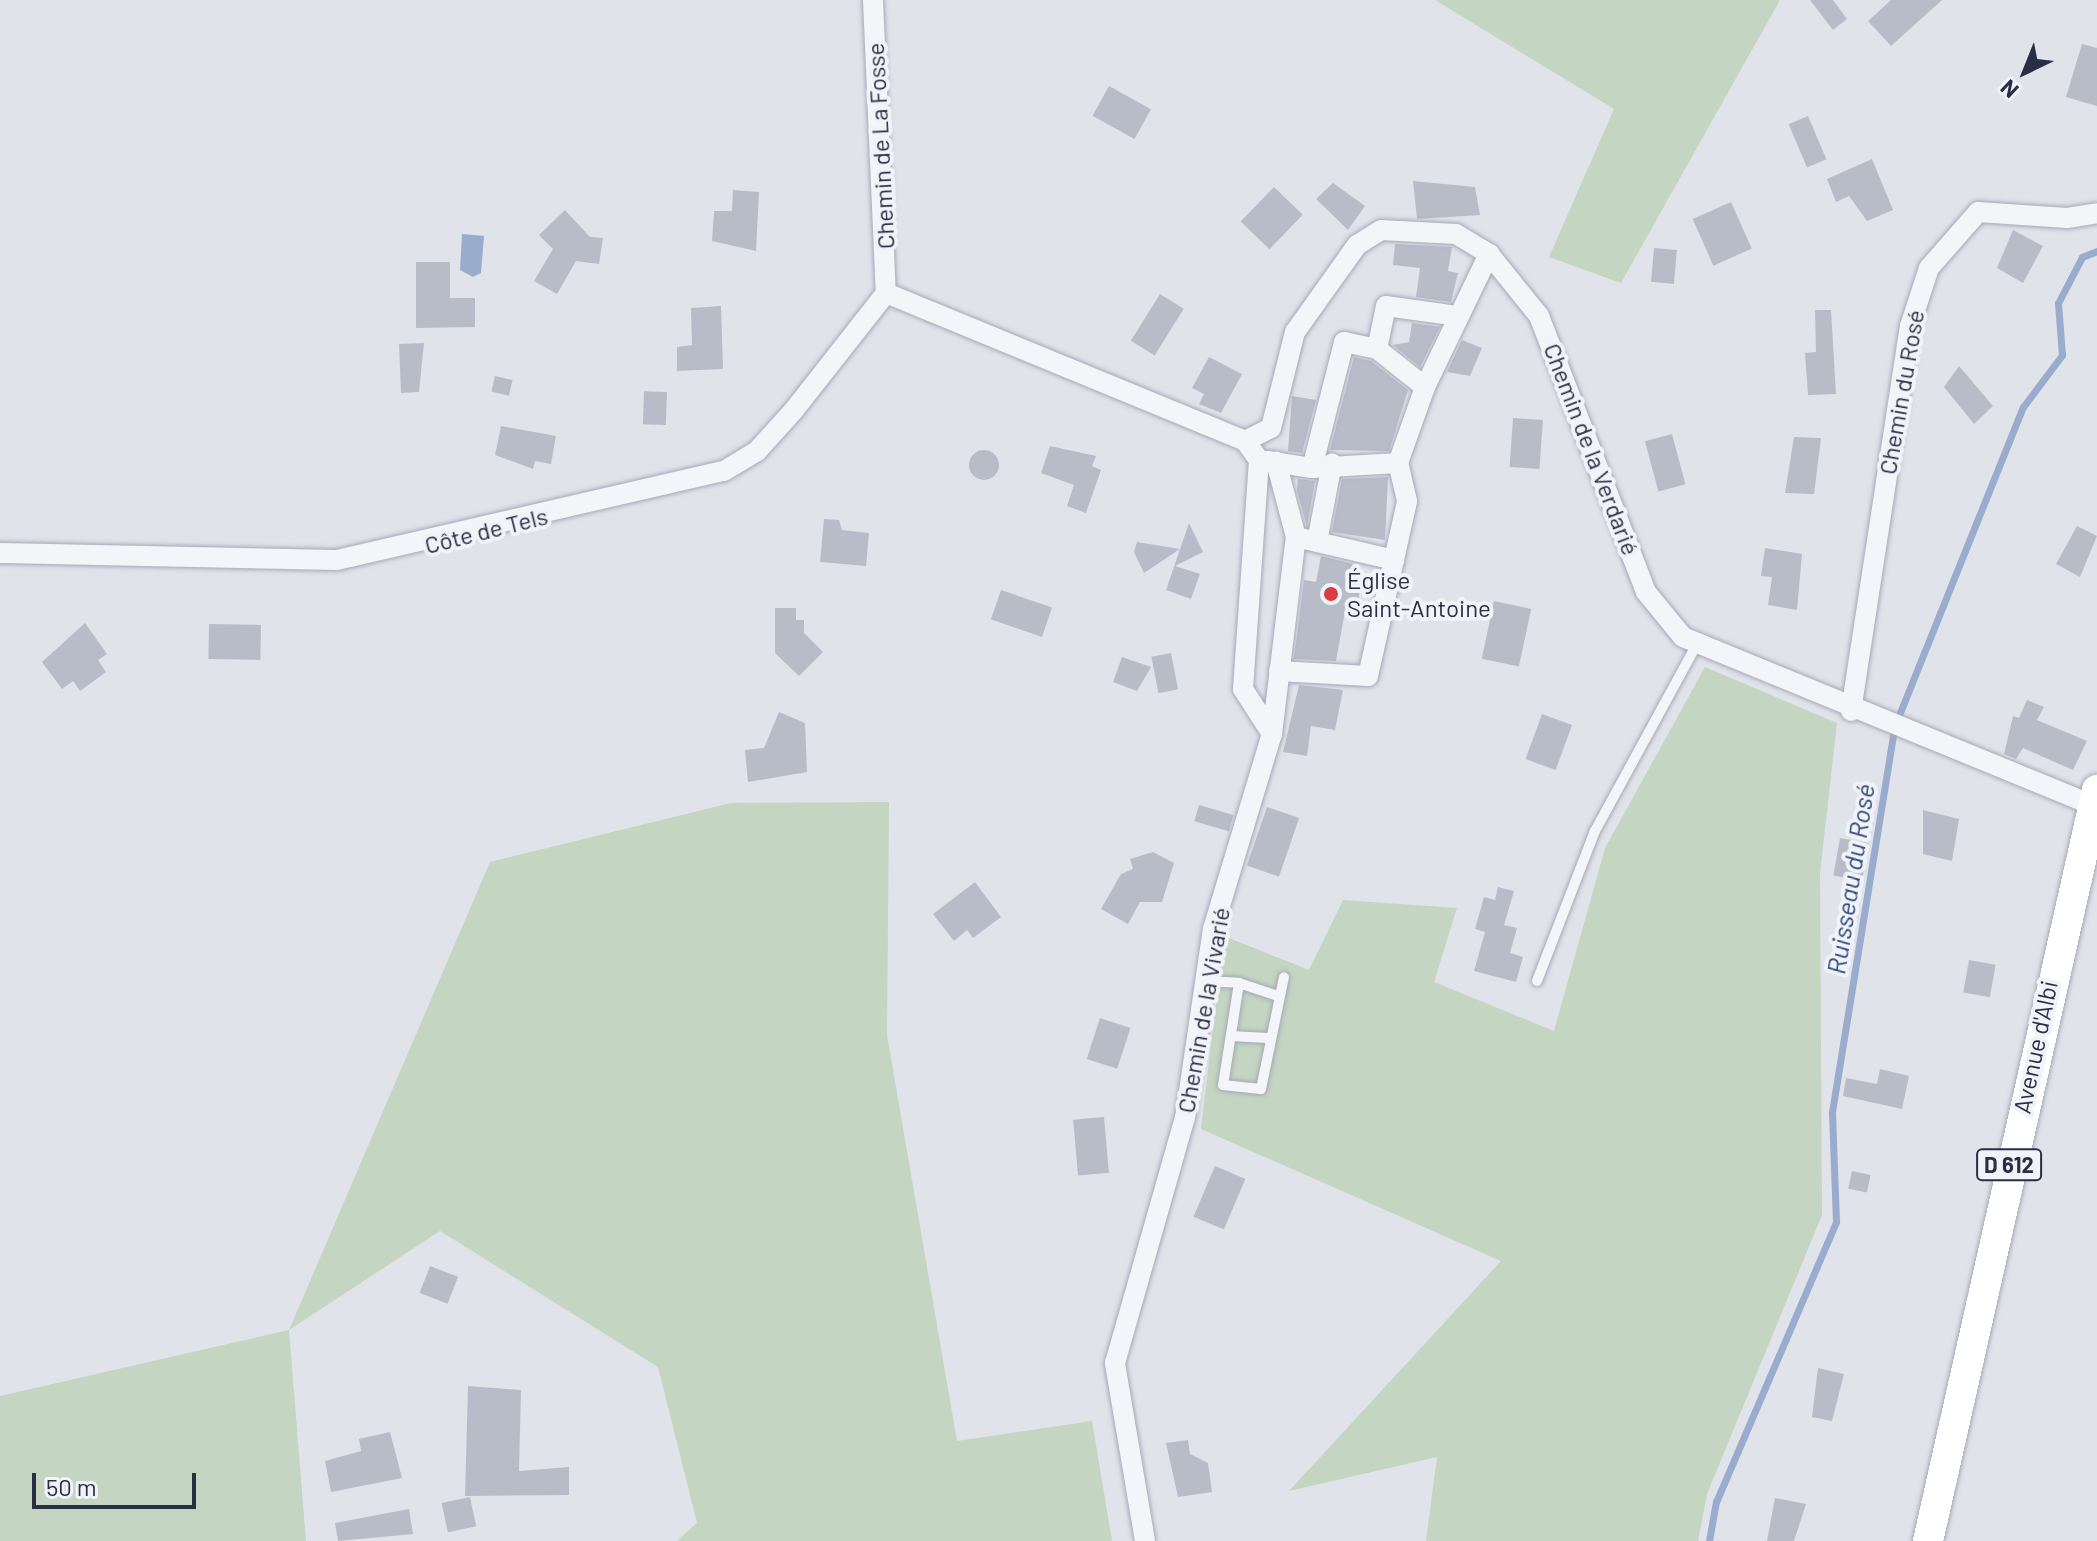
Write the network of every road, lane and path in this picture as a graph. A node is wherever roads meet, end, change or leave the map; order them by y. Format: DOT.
graph roads {
  1 [pos="873,0"];
  2 [pos="2097,213"];
  3 [pos="1489,254"];
  4 [pos="886,293"];
  5 [pos="1458,316"];
  6 [pos="1377,349"];
  7 [pos="1425,387"];
  8 [pos="1245,441"];
  9 [pos="1267,461"];
  10 [pos="1398,463"];
  11 [pos="1322,465"];
  12 [pos="1296,537"];
  13 [pos="1317,542"];
  14 [pos="0,553"];
  15 [pos="1394,560"];
  16 [pos="1696,646"];
  17 [pos="1279,671"];
  18 [pos="1851,711"];
  19 [pos="1272,734"];
  20 [pos="2094,797"];
  21 [pos="1284,977"];
  22 [pos="1205,981"];
  23 [pos="1537,981"];
  24 [pos="1239,983"];
  25 [pos="1278,996"];
  26 [pos="1231,1036"];
  27 [pos="1268,1038"];
  28 [pos="1145,1541"];
  29 [pos="1928,1541"];
  1 -- 4 [label="street, Chemin de La Fosse"];
  2 -- 18 [label="street, Chemin du Rosé"];
  3 -- 5 [label="street"];
  3 -- 8 [label="street, Chemin de la Verdarié"];
  3 -- 16 [label="street, Chemin de la Verdarié"];
  4 -- 8 [label="street"];
  4 -- 14 [label="street, Côte de Tels"];
  5 -- 6 [label="street"];
  5 -- 7 [label="street"];
  6 -- 7 [label="street"];
  6 -- 11 [label="street"];
  7 -- 10 [label="street"];
  8 -- 9 [label="street"];
  9 -- 11 [label="street"];
  9 -- 12 [label="street"];
  9 -- 19 [label="street"];
  10 -- 11 [label="street"];
  10 -- 15 [label="street"];
  11 -- 13 [label="street"];
  12 -- 13 [label="street"];
  12 -- 17 [label="street, Chemin de la Vivarié"];
  13 -- 15 [label="street"];
  15 -- 17 [label="street"];
  16 -- 18 [label="street, Chemin de la Verdarié"];
  16 -- 23 [label="lane"];
  17 -- 19 [label="street, Chemin de la Vivarié"];
  18 -- 20 [label="street, Chemin de la Verdarié"];
  19 -- 22 [label="street, Chemin de la Vivarié"];
  20 -- 29 [label="main road, Avenue d'Albi / D 612"];
  21 -- 25 [label="lane"];
  22 -- 24 [label="lane"];
  22 -- 28 [label="street, Chemin de la Vivarié"];
  24 -- 25 [label="lane"];
  24 -- 26 [label="lane"];
  25 -- 27 [label="lane"];
  26 -- 27 [label="lane"];
  26 -- 27 [label="lane"];
}
